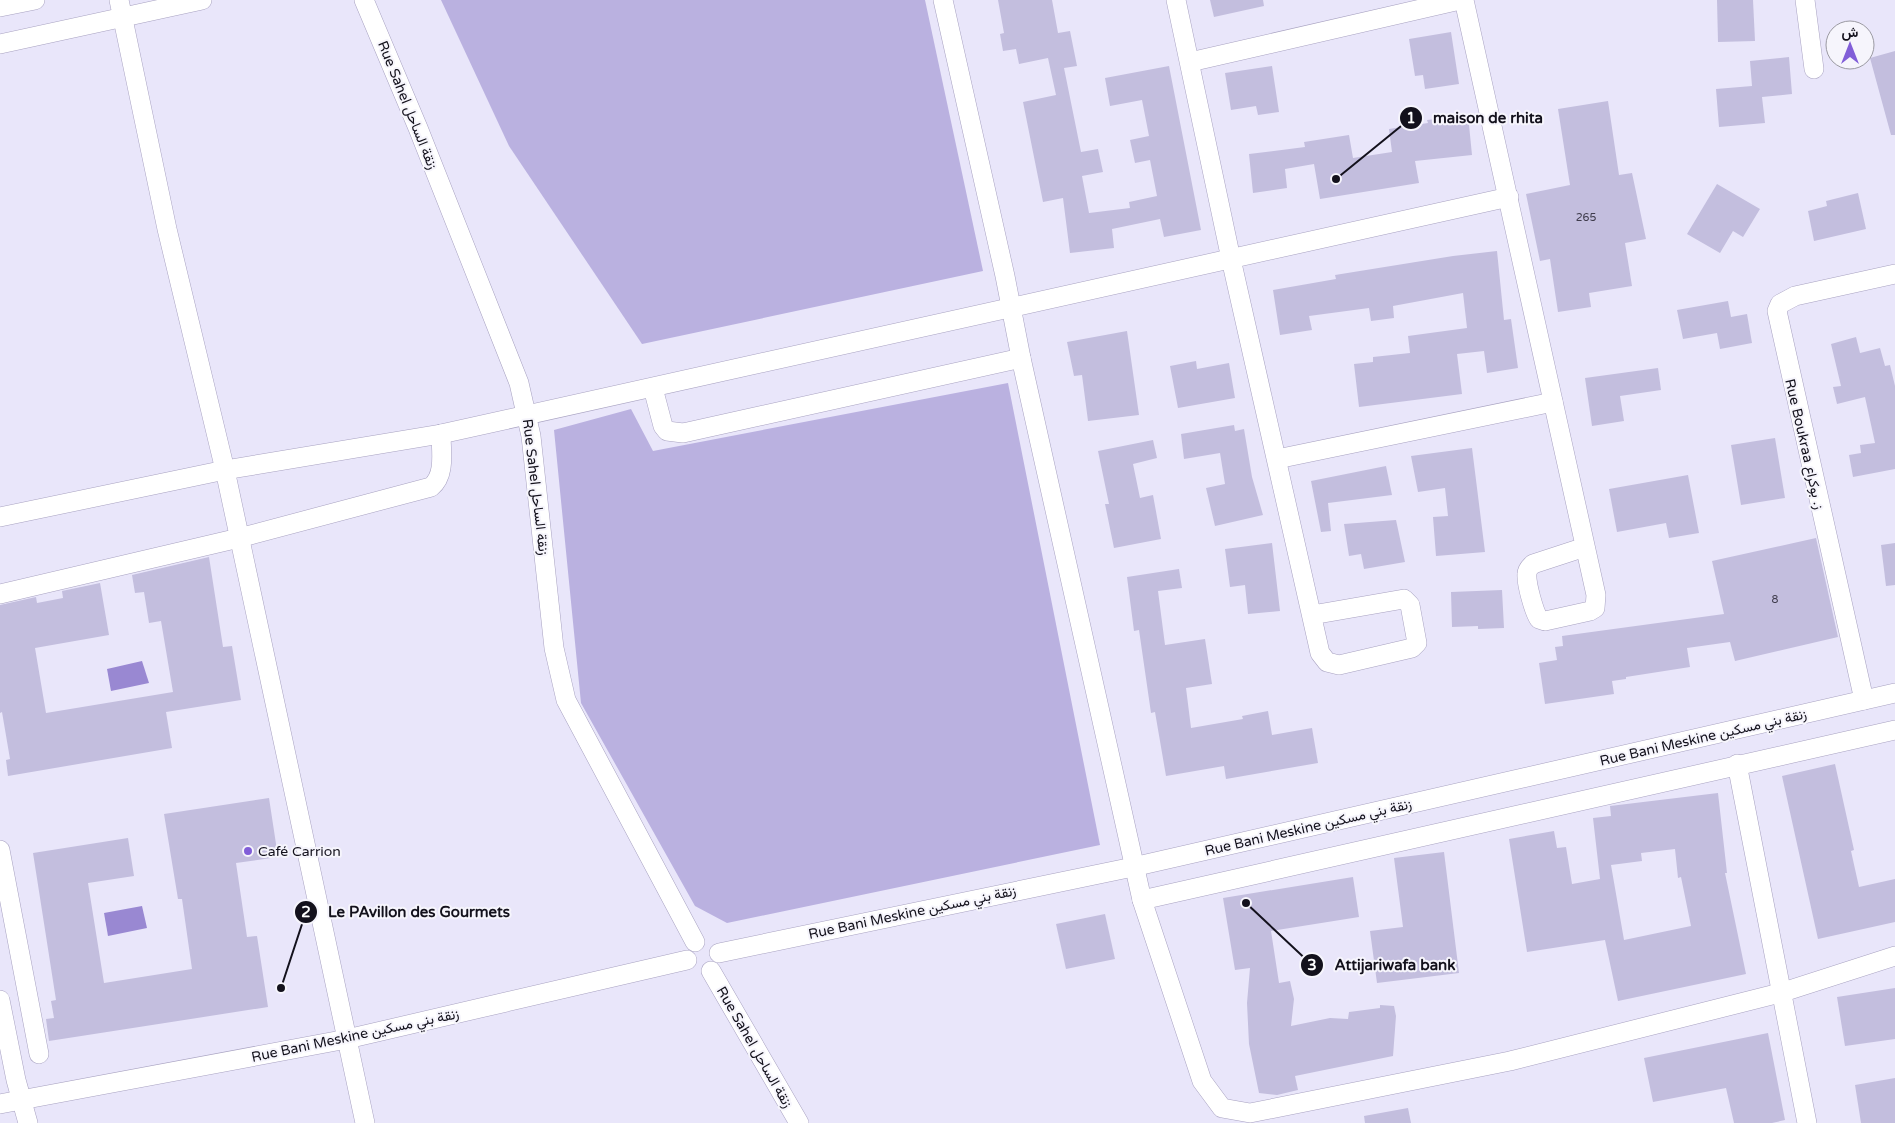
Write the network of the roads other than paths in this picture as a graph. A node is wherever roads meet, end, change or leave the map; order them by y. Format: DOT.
graph roads {
  1 [pos="35,0"];
  2 [pos="202,0"];
  3 [pos="364,0"];
  4 [pos="942,0"];
  5 [pos="1176,0"];
  6 [pos="1460,0"];
  7 [pos="1464,0"];
  8 [pos="1804,0"];
  9 [pos="0,7"];
  10 [pos="121,9"];
  11 [pos="0,44"];
  12 [pos="1190,62"];
  13 [pos="1814,69"];
  14 [pos="1509,197"];
  15 [pos="1231,259"];
  16 [pos="1895,274"];
  17 [pos="1012,306"];
  18 [pos="1021,358"];
  19 [pos="653,388"];
  20 [pos="1553,402"];
  21 [pos="527,414"];
  22 [pos="441,434"];
  23 [pos="1277,459"];
  24 [pos="225,470"];
  25 [pos="0,517"];
  26 [pos="239,538"];
  27 [pos="1585,547"];
  28 [pos="0,594"];
  29 [pos="1312,615"];
  30 [pos="1895,693"];
  31 [pos="1864,700"];
  32 [pos="1895,730"];
  33 [pos="1737,764"];
  34 [pos="0,850"];
  35 [pos="1133,867"];
  36 [pos="1142,900"];
  37 [pos="694,942"];
  38 [pos="719,953"];
  39 [pos="1895,956"];
  40 [pos="687,960"];
  41 [pos="711,971"];
  42 [pos="1780,993"];
  43 [pos="0,1000"];
  44 [pos="347,1039"];
  45 [pos="39,1054"];
  46 [pos="22,1101"];
  47 [pos="0,1104"];
  48 [pos="28,1123"];
  49 [pos="365,1123"];
  50 [pos="799,1123"];
  51 [pos="1807,1123"];
  1 -- 9 [label="street"];
  2 -- 10 [label="street"];
  3 -- 21 [label="street, Rue Sahel زنقة الساحل"];
  4 -- 17 [label="street"];
  5 -- 12 [label="street"];
  6 -- 12 [label="street"];
  7 -- 14 [label="street"];
  8 -- 13 [label="street"];
  10 -- 11 [label="street"];
  10 -- 24 [label="street"];
  12 -- 15 [label="street"];
  14 -- 15 [label="street"];
  14 -- 20 [label="street"];
  15 -- 17 [label="street"];
  15 -- 23 [label="street"];
  16 -- 31 [label="street, Rue Boukraa ز. بوكراع"];
  17 -- 18 [label="street"];
  17 -- 19 [label="street"];
  18 -- 19 [label="street"];
  18 -- 35 [label="street"];
  19 -- 21 [label="street"];
  20 -- 23 [label="street"];
  20 -- 27 [label="street"];
  21 -- 22 [label="street"];
  21 -- 37 [label="street, Rue Sahel زنقة الساحل"];
  22 -- 24 [label="street"];
  22 -- 26 [label="street"];
  23 -- 29 [label="street"];
  24 -- 25 [label="street"];
  24 -- 26 [label="street"];
  26 -- 28 [label="street"];
  26 -- 44 [label="street"];
  29 -- 29 [label="street"];
  30 -- 31 [label="street, Rue Bani Meskine زنقة بني مسكين"];
  31 -- 35 [label="street, Rue Bani Meskine زنقة بني مسكين"];
  32 -- 33 [label="street"];
  33 -- 36 [label="street"];
  33 -- 42 [label="street"];
  34 -- 45 [label="street"];
  35 -- 36 [label="street"];
  35 -- 38 [label="street, Rue Bani Meskine زنقة بني مسكين"];
  36 -- 42 [label="street"];
  37 -- 38 [label="street"];
  37 -- 40 [label="street"];
  38 -- 41 [label="street"];
  39 -- 42 [label="street"];
  40 -- 41 [label="street"];
  40 -- 44 [label="street, Rue Bani Meskine زنقة بني مسكين"];
  41 -- 50 [label="street, Rue Sahel زنقة الساحل"];
  42 -- 51 [label="street"];
  43 -- 46 [label="street"];
  44 -- 46 [label="street, Rue Bani Meskine زنقة بني مسكين"];
  44 -- 49 [label="street"];
  46 -- 47 [label="street, Rue Bani Meskine زنقة بني مسكين"];
  46 -- 48 [label="street"];
}
